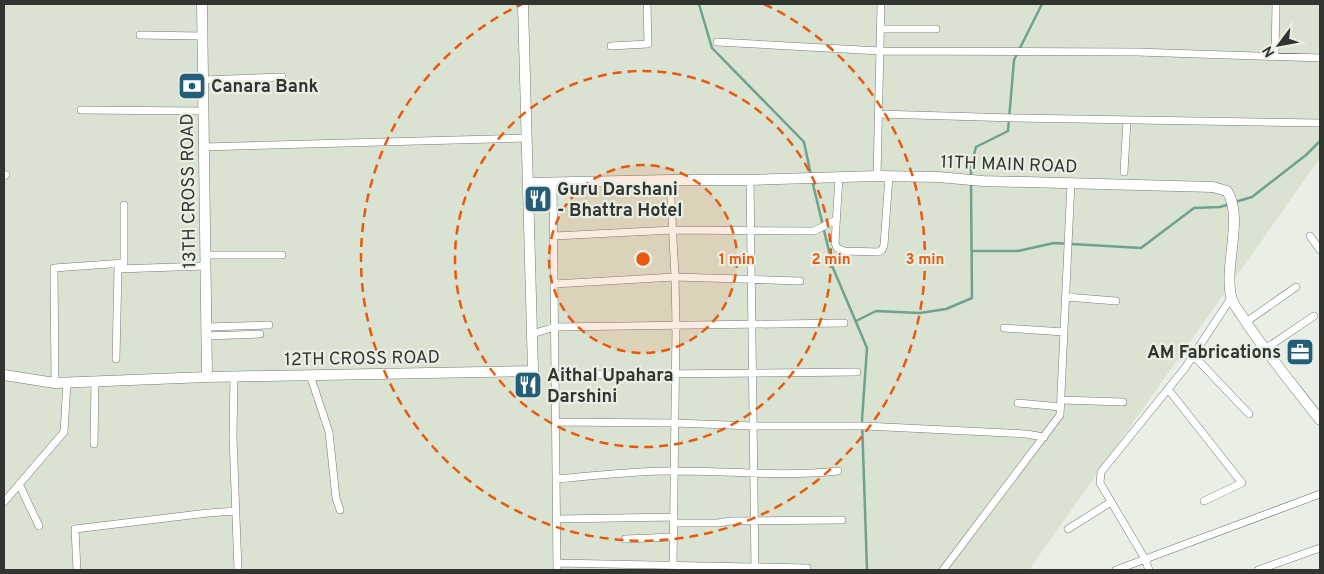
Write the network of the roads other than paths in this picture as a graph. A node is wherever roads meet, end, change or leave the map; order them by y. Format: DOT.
graph roads {
  1 [pos="202,4"];
  2 [pos="523,4"];
  3 [pos="647,4"];
  4 [pos="881,4"];
  5 [pos="1276,4"];
  6 [pos="881,29"];
  7 [pos="936,29"];
  8 [pos="140,35"];
  9 [pos="202,36"];
  10 [pos="717,42"];
  11 [pos="611,46"];
  12 [pos="880,51"];
  13 [pos="1275,56"];
  14 [pos="1320,58"];
  15 [pos="282,77"];
  16 [pos="203,80"];
  17 [pos="81,110"];
  18 [pos="204,111"];
  19 [pos="879,114"];
  20 [pos="1126,120"];
  21 [pos="1320,123"];
  22 [pos="527,138"];
  23 [pos="204,147"];
  24 [pos="1124,172"];
  25 [pos="839,176"];
  26 [pos="877,176"];
  27 [pos="889,176"];
  28 [pos="670,180"];
  29 [pos="750,180"];
  30 [pos="553,182"];
  31 [pos="1071,182"];
  32 [pos="528,183"];
  33 [pos="124,205"];
  34 [pos="836,220"];
  35 [pos="673,230"];
  36 [pos="751,230"];
  37 [pos="554,236"];
  38 [pos="1310,236"];
  39 [pos="1320,250"];
  40 [pos="205,255"];
  41 [pos="282,255"];
  42 [pos="205,266"];
  43 [pos="675,277"];
  44 [pos="751,278"];
  45 [pos="800,281"];
  46 [pos="554,284"];
  47 [pos="1296,287"];
  48 [pos="1066,297"];
  49 [pos="1231,298"];
  50 [pos="1116,301"];
  51 [pos="1314,316"];
  52 [pos="1246,322"];
  53 [pos="844,323"];
  54 [pos="269,325"];
  55 [pos="751,325"];
  56 [pos="676,326"];
  57 [pos="555,327"];
  58 [pos="1004,328"];
  59 [pos="206,331"];
  60 [pos="1064,332"];
  61 [pos="260,334"];
  62 [pos="532,334"];
  63 [pos="1265,349"];
  64 [pos="1193,355"];
  65 [pos="116,359"];
  66 [pos="752,372"];
  67 [pos="857,372"];
  68 [pos="675,373"];
  69 [pos="4,375"];
  70 [pos="310,375"];
  71 [pos="556,375"];
  72 [pos="234,376"];
  73 [pos="207,377"];
  74 [pos="95,381"];
  75 [pos="67,382"];
  76 [pos="55,383"];
  77 [pos="1168,389"];
  78 [pos="1123,402"];
  79 [pos="1018,403"];
  80 [pos="1061,403"];
  81 [pos="1249,414"];
  82 [pos="1320,420"];
  83 [pos="556,422"];
  84 [pos="675,423"];
  85 [pos="754,426"];
  86 [pos="1044,437"];
  87 [pos="94,444"];
  88 [pos="674,470"];
  89 [pos="838,472"];
  90 [pos="754,474"];
  91 [pos="557,479"];
  92 [pos="19,484"];
  93 [pos="1320,494"];
  94 [pos="1204,501"];
  95 [pos="4,502"];
  96 [pos="1110,502"];
  97 [pos="340,510"];
  98 [pos="236,511"];
  99 [pos="558,519"];
  100 [pos="674,520"];
  101 [pos="842,520"];
  102 [pos="755,522"];
  103 [pos="39,526"];
  104 [pos="1068,529"];
  105 [pos="625,538"];
  106 [pos="674,538"];
  107 [pos="1320,548"];
  108 [pos="1145,559"];
  109 [pos="557,567"];
  110 [pos="673,568"];
  111 [pos="807,568"];
  112 [pos="755,569"];
  113 [pos="77,570"];
  114 [pos="238,570"];
  115 [pos="943,570"];
  116 [pos="1116,570"];
  117 [pos="1149,570"];
  118 [pos="1258,570"];
  1 -- 9 [label="street, 13TH CROSS ROAD"];
  2 -- 22 [label="street, 12TH CROSS ROAD"];
  3 -- 11 [label="street"];
  4 -- 6 [label="street"];
  5 -- 13 [label="street"];
  6 -- 7 [label="street"];
  6 -- 12 [label="street"];
  8 -- 9 [label="street"];
  9 -- 16 [label="street, 13TH CROSS ROAD"];
  10 -- 12 [label="street"];
  12 -- 13 [label="street"];
  12 -- 19 [label="street"];
  13 -- 14 [label="street"];
  15 -- 16 [label="street"];
  16 -- 18 [label="street, 13TH CROSS ROAD"];
  17 -- 18 [label="street"];
  18 -- 23 [label="street, 13TH CROSS ROAD"];
  19 -- 20 [label="street"];
  19 -- 26 [label="street"];
  20 -- 21 [label="street"];
  20 -- 24 [label="street"];
  22 -- 23 [label="street"];
  22 -- 32 [label="street, 12TH CROSS ROAD"];
  23 -- 40 [label="street, 13TH CROSS ROAD"];
  25 -- 26 [label="street, 11TH MAIN ROAD"];
  25 -- 29 [label="street, 11TH MAIN ROAD"];
  25 -- 34 [label="street"];
  26 -- 27 [label="street, 11TH MAIN ROAD"];
  27 -- 31 [label="street, 11TH MAIN ROAD"];
  27 -- 34 [label="street"];
  28 -- 29 [label="street, 11TH MAIN ROAD"];
  28 -- 30 [label="street, 11TH MAIN ROAD"];
  28 -- 35 [label="street"];
  29 -- 36 [label="street"];
  30 -- 32 [label="street, 11TH MAIN ROAD"];
  30 -- 37 [label="street"];
  31 -- 48 [label="street"];
  31 -- 49 [label="street, 11TH MAIN ROAD"];
  32 -- 62 [label="street, 12TH CROSS ROAD"];
  33 -- 76 [label="street"];
  34 -- 36 [label="street"];
  35 -- 36 [label="street"];
  35 -- 37 [label="street"];
  35 -- 43 [label="street"];
  36 -- 44 [label="street"];
  37 -- 46 [label="street"];
  38 -- 39 [label="street"];
  40 -- 41 [label="street"];
  40 -- 42 [label="street, 13TH CROSS ROAD"];
  42 -- 59 [label="street, 13TH CROSS ROAD"];
  42 -- 65 [label="street"];
  43 -- 44 [label="street"];
  43 -- 46 [label="street"];
  43 -- 56 [label="street"];
  44 -- 45 [label="street"];
  44 -- 55 [label="street"];
  46 -- 57 [label="street"];
  47 -- 52 [label="street"];
  48 -- 50 [label="street"];
  48 -- 60 [label="street"];
  49 -- 52 [label="street"];
  49 -- 64 [label="street"];
  51 -- 63 [label="street"];
  52 -- 63 [label="street"];
  53 -- 55 [label="street"];
  54 -- 59 [label="street"];
  55 -- 56 [label="street"];
  55 -- 66 [label="street"];
  56 -- 57 [label="street"];
  56 -- 68 [label="street"];
  57 -- 62 [label="street"];
  57 -- 71 [label="street"];
  58 -- 60 [label="street"];
  59 -- 61 [label="street"];
  59 -- 73 [label="street, 13TH CROSS ROAD"];
  60 -- 80 [label="street"];
  62 -- 70 [label="street, 12TH CROSS ROAD"];
  63 -- 82 [label="street"];
  64 -- 77 [label="street"];
  64 -- 81 [label="street"];
  66 -- 67 [label="street"];
  66 -- 68 [label="street"];
  66 -- 85 [label="street"];
  68 -- 71 [label="street"];
  68 -- 84 [label="street"];
  69 -- 76 [label="street, 12TH CROSS ROAD"];
  70 -- 72 [label="street, 12TH CROSS ROAD"];
  70 -- 97 [label="street"];
  71 -- 83 [label="street"];
  72 -- 73 [label="street, 12TH CROSS ROAD"];
  72 -- 98 [label="street"];
  73 -- 74 [label="street, 12TH CROSS ROAD"];
  74 -- 75 [label="street, 12TH CROSS ROAD"];
  74 -- 87 [label="street"];
  75 -- 76 [label="street, 12TH CROSS ROAD"];
  75 -- 92 [label="street"];
  77 -- 94 [label="street"];
  77 -- 96 [label="street"];
  78 -- 80 [label="street"];
  79 -- 80 [label="street"];
  80 -- 86 [label="street"];
  83 -- 84 [label="street"];
  83 -- 91 [label="street"];
  84 -- 85 [label="street"];
  84 -- 88 [label="street"];
  85 -- 86 [label="street"];
  85 -- 90 [label="street"];
  86 -- 115 [label="street"];
  88 -- 90 [label="street"];
  88 -- 91 [label="street"];
  88 -- 100 [label="street"];
  89 -- 90 [label="street"];
  90 -- 102 [label="street"];
  91 -- 99 [label="street"];
  92 -- 95 [label="street"];
  92 -- 103 [label="street"];
  93 -- 108 [label="street"];
  96 -- 104 [label="street"];
  96 -- 108 [label="street"];
  98 -- 113 [label="street"];
  98 -- 114 [label="street"];
  99 -- 100 [label="street"];
  99 -- 109 [label="street"];
  100 -- 102 [label="street"];
  100 -- 106 [label="street"];
  101 -- 102 [label="street"];
  102 -- 112 [label="street"];
  105 -- 106 [label="street"];
  106 -- 110 [label="street"];
  107 -- 118 [label="street"];
  108 -- 116 [label="street"];
  108 -- 117 [label="street"];
  109 -- 110 [label="street"];
  110 -- 112 [label="street"];
  111 -- 112 [label="street"];
}
